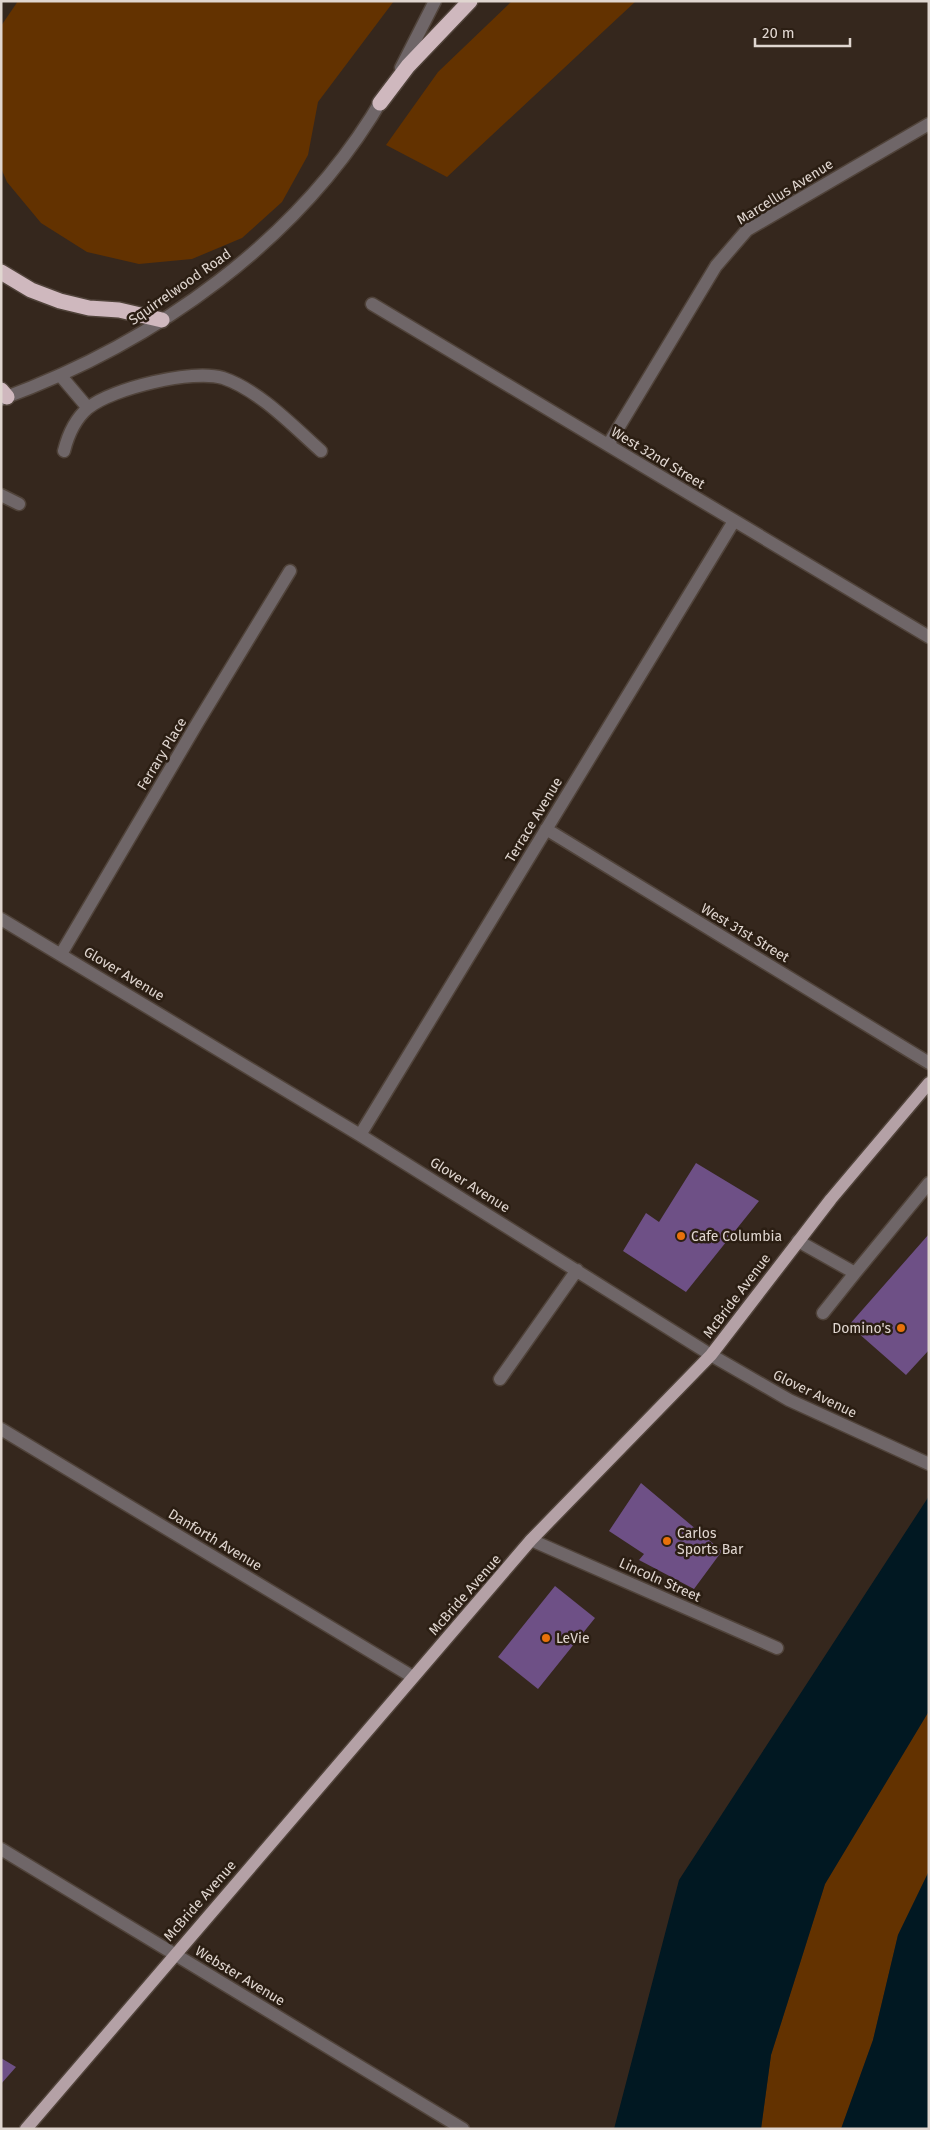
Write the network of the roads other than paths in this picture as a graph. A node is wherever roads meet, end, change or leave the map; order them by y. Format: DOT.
graph roads {
  1 [pos="434,1"];
  2 [pos="470,1"];
  3 [pos="380,103"];
  4 [pos="929,124"];
  5 [pos="1,272"];
  6 [pos="372,304"];
  7 [pos="162,320"];
  8 [pos="60,375"];
  9 [pos="3,396"];
  10 [pos="88,408"];
  11 [pos="608,445"];
  12 [pos="64,451"];
  13 [pos="321,451"];
  14 [pos="1,495"];
  15 [pos="19,504"];
  16 [pos="734,521"];
  17 [pos="290,572"];
  18 [pos="929,637"];
  19 [pos="546,829"];
  20 [pos="1,919"];
  21 [pos="61,954"];
  22 [pos="929,1062"];
  23 [pos="929,1083"];
  24 [pos="360,1135"];
  25 [pos="929,1183"];
  26 [pos="798,1241"];
  27 [pos="578,1270"];
  28 [pos="855,1273"];
  29 [pos="823,1312"];
  30 [pos="711,1355"];
  31 [pos="500,1379"];
  32 [pos="1,1429"];
  33 [pos="929,1464"];
  34 [pos="532,1540"];
  35 [pos="777,1648"];
  36 [pos="413,1677"];
  37 [pos="1,1849"];
  38 [pos="174,1953"];
  39 [pos="26,2129"];
  40 [pos="463,2129"];
  1 -- 3 [label="street, Squirrelwood Road"];
  2 -- 3 [label="highway"];
  3 -- 7 [label="street, Squirrelwood Road"];
  4 -- 11 [label="street, Marcellus Avenue"];
  5 -- 7 [label="highway"];
  6 -- 11 [label="street, West 32nd Street"];
  7 -- 8 [label="street, Squirrelwood Road"];
  8 -- 9 [label="street, Squirrelwood Road"];
  8 -- 10 [label="street"];
  10 -- 12 [label="street"];
  10 -- 13 [label="street"];
  11 -- 16 [label="street, West 32nd Street"];
  14 -- 15 [label="street"];
  16 -- 18 [label="street, West 32nd Street"];
  16 -- 19 [label="street, Terrace Avenue"];
  17 -- 21 [label="street, Ferrary Place"];
  19 -- 22 [label="street, West 31st Street"];
  19 -- 24 [label="street, Terrace Avenue"];
  20 -- 21 [label="street, Glover Avenue"];
  21 -- 24 [label="street, Glover Avenue"];
  23 -- 26 [label="main road, McBride Avenue"];
  24 -- 27 [label="street, Glover Avenue"];
  25 -- 28 [label="street"];
  26 -- 28 [label="street"];
  26 -- 30 [label="main road, McBride Avenue"];
  27 -- 30 [label="street, Glover Avenue"];
  27 -- 31 [label="street"];
  28 -- 29 [label="street"];
  30 -- 33 [label="street, Glover Avenue"];
  30 -- 34 [label="main road, McBride Avenue"];
  32 -- 36 [label="street, Danforth Avenue"];
  34 -- 35 [label="street, Lincoln Street"];
  34 -- 36 [label="main road, McBride Avenue"];
  36 -- 38 [label="main road, McBride Avenue"];
  37 -- 38 [label="street, Webster Avenue"];
  38 -- 39 [label="main road, McBride Avenue"];
  38 -- 40 [label="street, Webster Avenue"];
}
